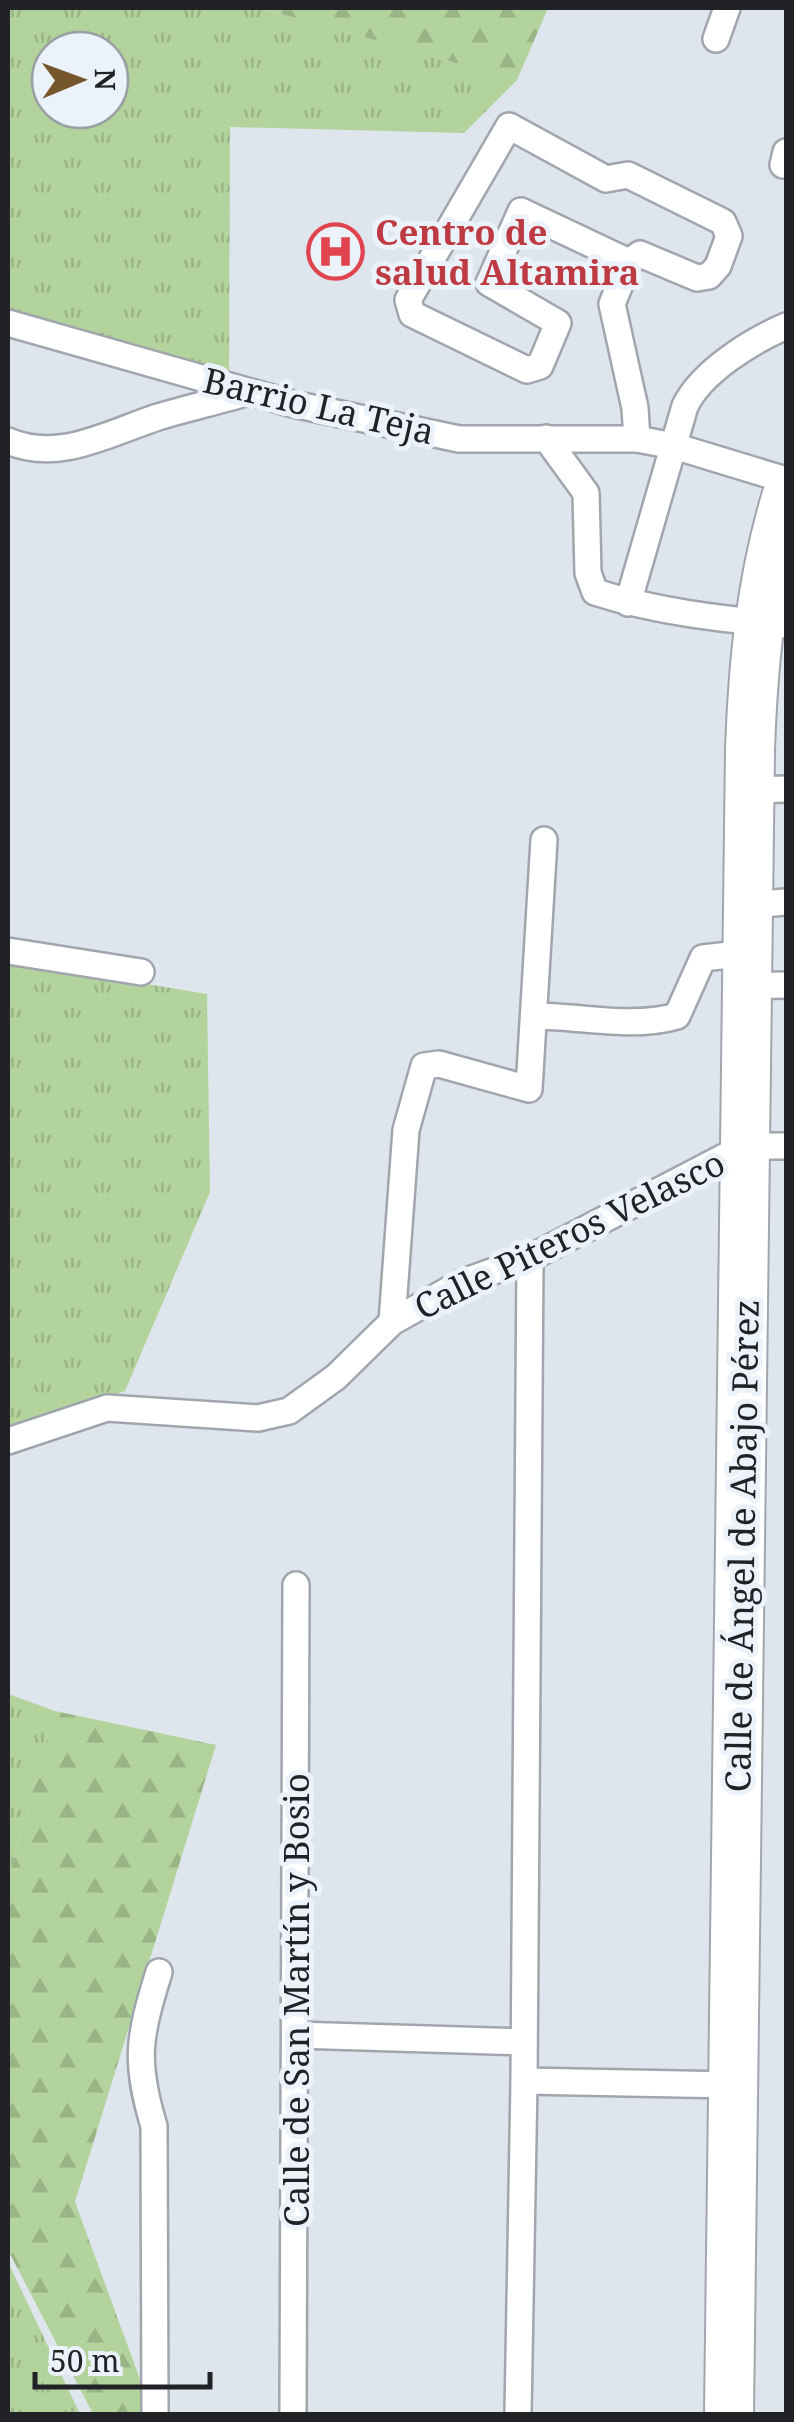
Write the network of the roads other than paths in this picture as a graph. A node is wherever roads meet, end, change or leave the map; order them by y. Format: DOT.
graph roads {
  1 [pos="727,8"];
  2 [pos="716,39"];
  3 [pos="629,262"];
  4 [pos="8,323"];
  5 [pos="786,326"];
  6 [pos="250,392"];
  7 [pos="546,438"];
  8 [pos="637,439"];
  9 [pos="8,441"];
  10 [pos="674,446"];
  11 [pos="786,480"];
  12 [pos="786,498"];
  13 [pos="628,602"];
  14 [pos="772,624"];
  15 [pos="768,789"];
  16 [pos="544,840"];
  17 [pos="767,904"];
  18 [pos="8,951"];
  19 [pos="141,972"];
  20 [pos="760,975"];
  21 [pos="534,1016"];
  22 [pos="773,1150"];
  23 [pos="530,1258"];
  24 [pos="392,1322"];
  25 [pos="8,1441"];
  26 [pos="296,1585"];
  27 [pos="159,1972"];
  28 [pos="296,2036"];
  29 [pos="524,2042"];
  30 [pos="524,2081"];
  31 [pos="733,2085"];
  32 [pos="155,2414"];
  33 [pos="293,2414"];
  34 [pos="518,2414"];
  35 [pos="729,2414"];
  1 -- 2 [label="street"];
  3 -- 3 [label="street"];
  3 -- 8 [label="street"];
  4 -- 6 [label="street, Barrio La Teja"];
  5 -- 10 [label="street"];
  6 -- 7 [label="street, Barrio La Teja"];
  6 -- 9 [label="street"];
  7 -- 8 [label="street, Barrio La Teja"];
  7 -- 13 [label="street"];
  8 -- 10 [label="street, Barrio La Teja"];
  10 -- 11 [label="street, Barrio La Teja"];
  10 -- 13 [label="street"];
  12 -- 14 [label="highway, Calle de Ángel de Abajo Pérez"];
  13 -- 14 [label="street"];
  14 -- 15 [label="highway, Calle de Ángel de Abajo Pérez"];
  15 -- 17 [label="highway, Calle de Ángel de Abajo Pérez"];
  16 -- 21 [label="street"];
  17 -- 20 [label="highway, Calle de Ángel de Abajo Pérez"];
  18 -- 19 [label="street"];
  20 -- 21 [label="street"];
  20 -- 22 [label="highway, Calle de Ángel de Abajo Pérez"];
  21 -- 24 [label="street"];
  22 -- 23 [label="street, Calle Piteros Velasco"];
  22 -- 31 [label="highway, Calle de Ángel de Abajo Pérez"];
  23 -- 24 [label="street, Calle Piteros Velasco"];
  23 -- 29 [label="street"];
  24 -- 25 [label="street, Calle Piteros Velasco"];
  26 -- 28 [label="street, Calle de San Martín y Bosio"];
  27 -- 32 [label="street"];
  28 -- 29 [label="street"];
  28 -- 33 [label="street, Calle de San Martín y Bosio"];
  29 -- 30 [label="street"];
  30 -- 31 [label="street"];
  30 -- 34 [label="street"];
  31 -- 35 [label="highway, Calle de Ángel de Abajo Pérez"];
}
